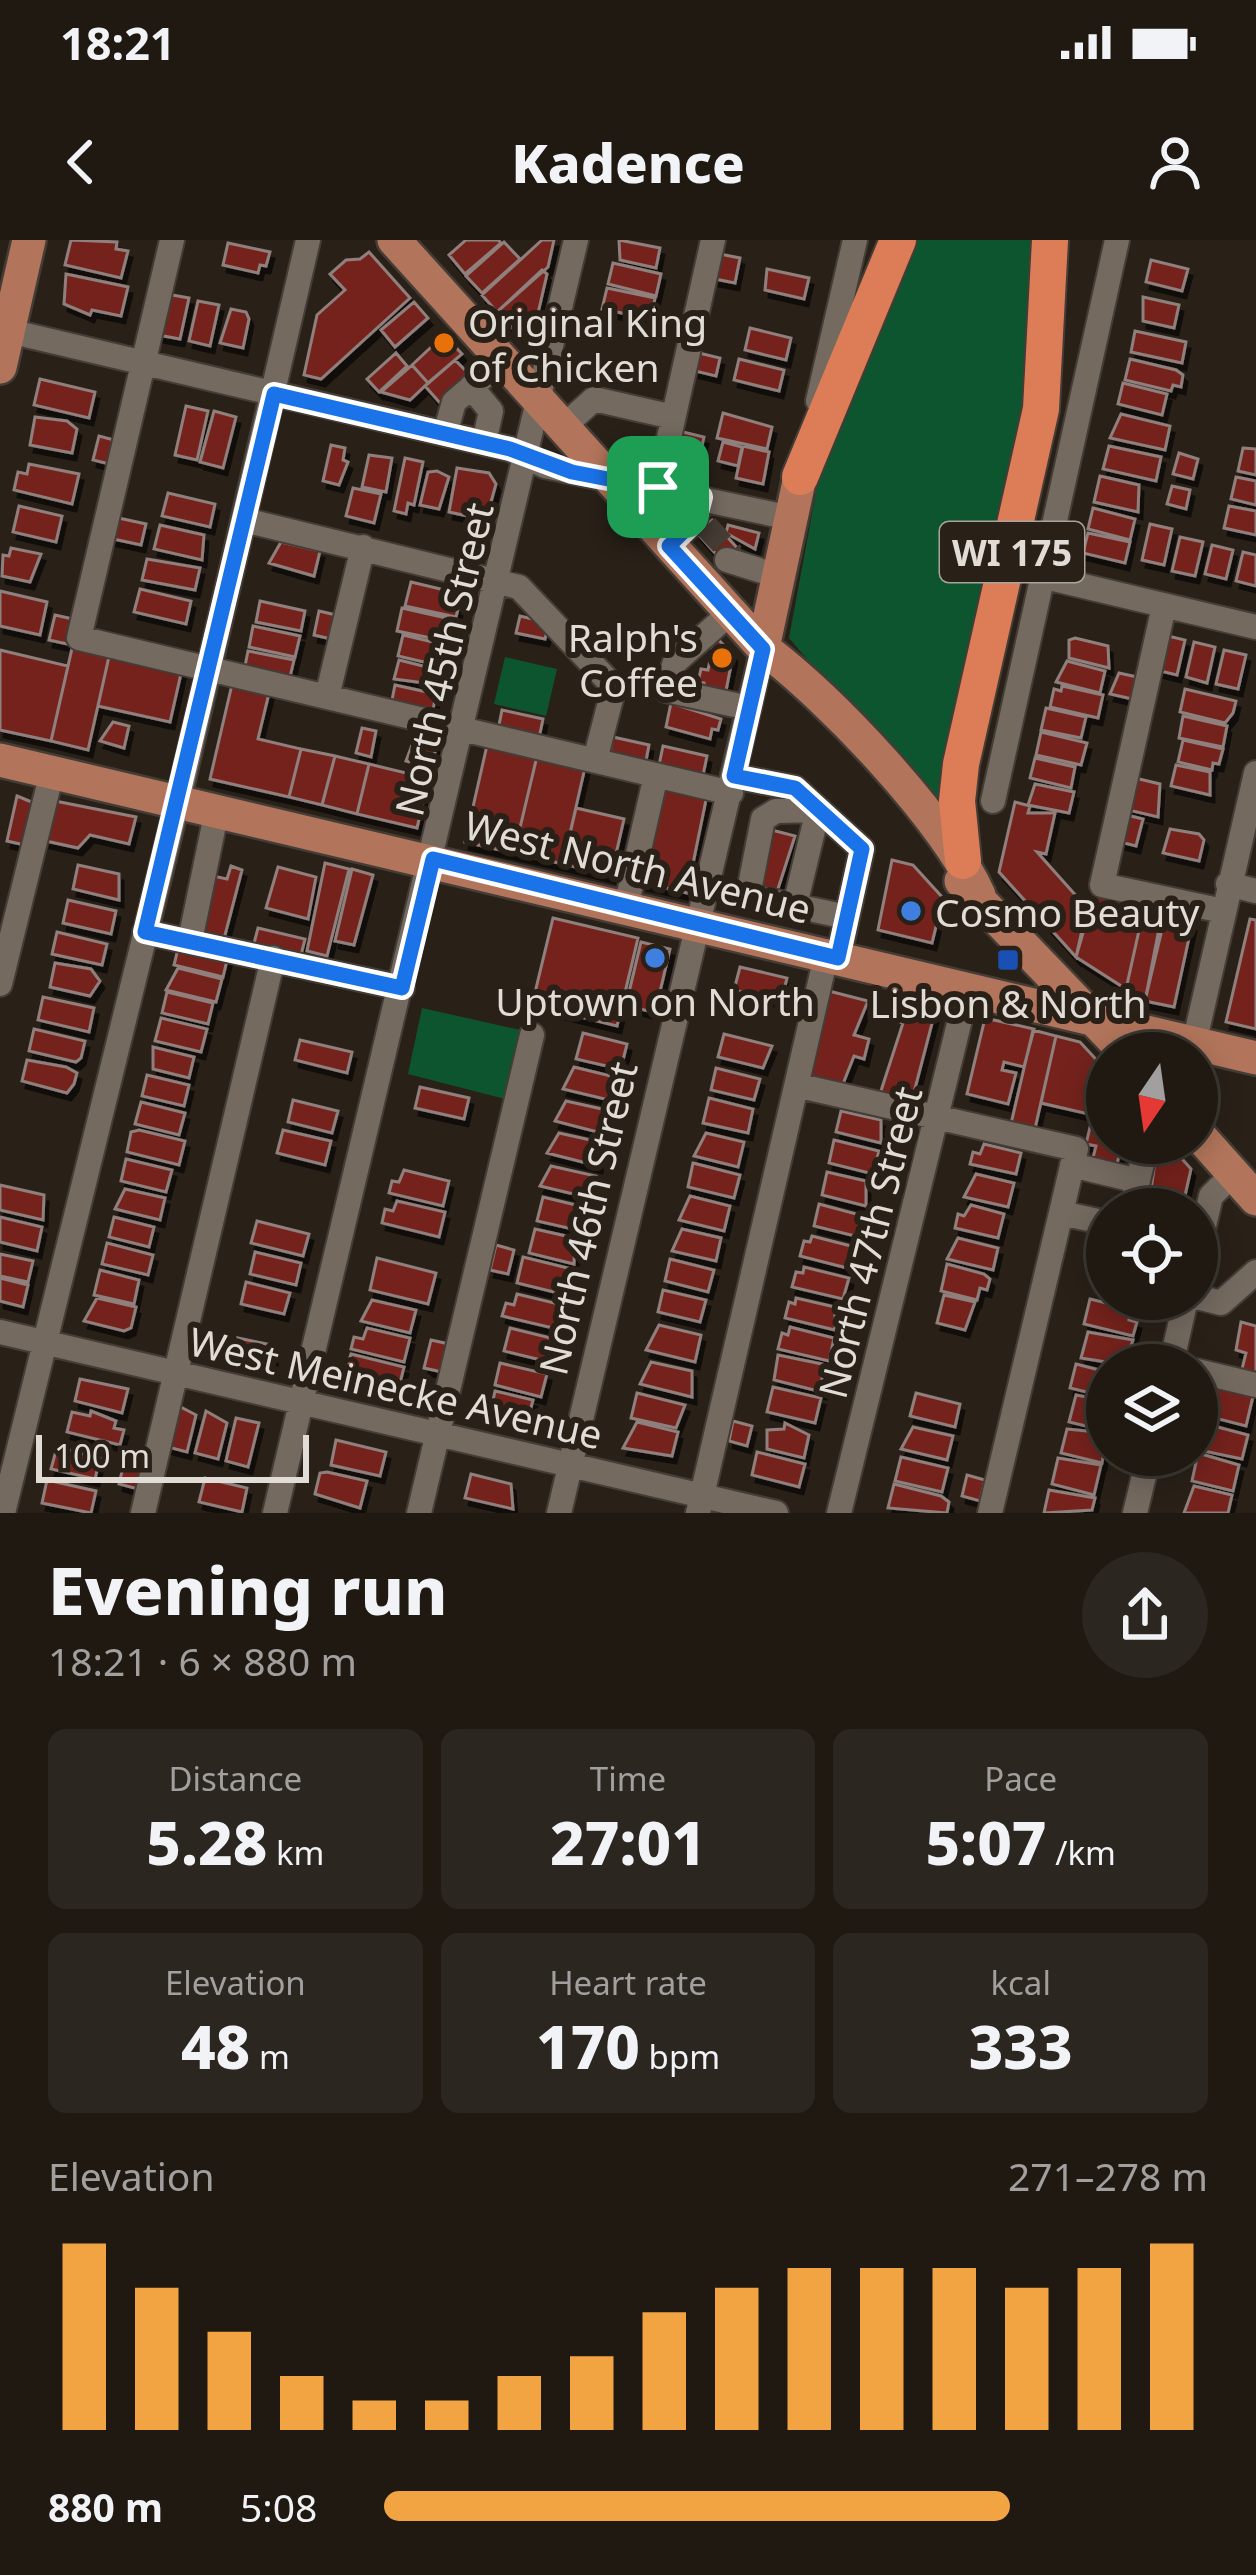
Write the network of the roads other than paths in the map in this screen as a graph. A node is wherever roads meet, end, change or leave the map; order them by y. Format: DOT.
graph roads {
  1 [pos="28,240"];
  2 [pos="172,240"];
  3 [pos="308,240"];
  4 [pos="394,240"];
  5 [pos="576,240"];
  6 [pos="713,240"];
  7 [pos="855,240"];
  8 [pos="898,240"];
  9 [pos="1050,240"];
  10 [pos="1117,240"];
  11 [pos="4,330"];
  12 [pos="502,361"];
  13 [pos="142,362"];
  14 [pos="0,367"];
  15 [pos="471,387"];
  16 [pos="274,394"];
  17 [pos="551,416"];
  18 [pos="674,417"];
  19 [pos="446,434"];
  20 [pos="484,442"];
  21 [pos="528,458"];
  22 [pos="604,475"];
  23 [pos="800,478"];
  24 [pos="658,487"];
  25 [pos="791,518"];
  26 [pos="701,519"];
  27 [pos="244,520"];
  28 [pos="669,546"];
  29 [pos="363,548"];
  30 [pos="1041,576"];
  31 [pos="778,577"];
  32 [pos="499,579"];
  33 [pos="721,603"];
  34 [pos="1165,606"];
  35 [pos="1256,627"];
  36 [pos="763,649"];
  37 [pos="209,670"];
  38 [pos="327,697"];
  39 [pos="749,708"];
  40 [pos="464,728"];
  41 [pos="0,760"];
  42 [pos="595,760"];
  43 [pos="52,772"];
  44 [pos="1256,772"];
  45 [pos="656,775"];
  46 [pos="732,785"];
  47 [pos="178,801"];
  48 [pos="993,801"];
  49 [pos="217,810"];
  50 [pos="818,810"];
  51 [pos="167,843"];
  52 [pos="207,852"];
  53 [pos="433,859"];
  54 [pos="963,861"];
  55 [pos="1256,891"];
  56 [pos="979,896"];
  57 [pos="1225,898"];
  58 [pos="795,905"];
  59 [pos="626,907"];
  60 [pos="848,916"];
  61 [pos="701,925"];
  62 [pos="191,931"];
  63 [pos="145,932"];
  64 [pos="832,957"];
  65 [pos="273,958"];
  66 [pos="0,983"];
  67 [pos="968,987"];
  68 [pos="402,988"];
  69 [pos="1092,1016"];
  70 [pos="1107,1032"];
  71 [pos="1150,1032"];
  72 [pos="1197,1032"];
  73 [pos="532,1035"];
  74 [pos="1218,1049"];
  75 [pos="1256,1058"];
  76 [pos="800,1086"];
  77 [pos="937,1117"];
  78 [pos="1218,1157"];
  79 [pos="1142,1164"];
  80 [pos="1072,1166"];
  81 [pos="1233,1174"];
  82 [pos="1138,1181"];
  83 [pos="1136,1188"];
  84 [pos="1218,1189"];
  85 [pos="1256,1199"];
  86 [pos="1061,1213"];
  87 [pos="1086,1218"];
  88 [pos="1256,1272"];
  89 [pos="1218,1302"];
  90 [pos="0,1332"];
  91 [pos="43,1342"];
  92 [pos="176,1373"];
  93 [pos="1218,1376"];
  94 [pos="1256,1385"];
  95 [pos="302,1402"];
  96 [pos="438,1434"];
  97 [pos="571,1465"];
  98 [pos="1144,1476"];
  99 [pos="700,1504"];
  100 [pos="3,1513"];
  101 [pos="143,1513"];
  102 [pos="275,1513"];
  103 [pos="419,1513"];
  104 [pos="559,1513"];
  105 [pos="776,1513"];
  106 [pos="839,1513"];
  107 [pos="991,1513"];
  108 [pos="1135,1513"];
  1 -- 11 [label="main road"];
  2 -- 13 [label="street"];
  3 -- 16 [label="street"];
  4 -- 12 [label="main road"];
  5 -- 17 [label="street, North 45th Street"];
  6 -- 18 [label="street"];
  7 -- 23 [label="street, North 46th Street"];
  8 -- 23 [label="highway"];
  9 -- 54 [label="highway, WI 175"];
  10 -- 30 [label="street"];
  11 -- 13 [label="street"];
  11 -- 14 [label="main road"];
  12 -- 15 [label="street"];
  12 -- 17 [label="main road"];
  13 -- 16 [label="street"];
  13 -- 37 [label="street"];
  15 -- 19 [label="street"];
  15 -- 20 [label="street"];
  16 -- 19 [label="street"];
  16 -- 27 [label="street"];
  17 -- 18 [label="street"];
  17 -- 21 [label="street, North 45th Street"];
  17 -- 22 [label="main road"];
  18 -- 24 [label="street"];
  19 -- 20 [label="street"];
  20 -- 21 [label="street"];
  21 -- 22 [label="street"];
  21 -- 32 [label="street, North 45th Street"];
  22 -- 24 [label="street"];
  22 -- 28 [label="main road"];
  23 -- 25 [label="main road, North 46th Street"];
  24 -- 26 [label="street"];
  25 -- 26 [label="street"];
  25 -- 31 [label="main road, North 46th Street"];
  26 -- 28 [label="street"];
  27 -- 29 [label="street"];
  27 -- 37 [label="street"];
  28 -- 33 [label="main road"];
  29 -- 32 [label="street"];
  29 -- 38 [label="street"];
  30 -- 34 [label="street"];
  30 -- 48 [label="street"];
  31 -- 33 [label="street"];
  31 -- 36 [label="main road, North 46th Street"];
  32 -- 40 [label="street, North 45th Street"];
  32 -- 42 [label="street"];
  33 -- 36 [label="main road"];
  33 -- 39 [label="street"];
  34 -- 35 [label="street"];
  34 -- 57 [label="street"];
  36 -- 39 [label="street, North 46th Street"];
  36 -- 54 [label="main road"];
  36 -- 56 [label="main road, WI 175"];
  37 -- 38 [label="street"];
  37 -- 47 [label="street"];
  38 -- 40 [label="street"];
  39 -- 46 [label="street, North 46th Street"];
  40 -- 42 [label="street"];
  40 -- 53 [label="street, North 45th Street"];
  41 -- 43 [label="main road, West North Avenue"];
  42 -- 45 [label="street"];
  43 -- 47 [label="main road, West North Avenue"];
  43 -- 66 [label="street"];
  44 -- 57 [label="street"];
  45 -- 46 [label="street"];
  45 -- 59 [label="street"];
  46 -- 50 [label="street"];
  46 -- 61 [label="street, North 46th Street"];
  47 -- 49 [label="main road, West North Avenue"];
  47 -- 51 [label="street"];
  49 -- 52 [label="street"];
  49 -- 53 [label="main road, West North Avenue"];
  50 -- 58 [label="street"];
  50 -- 58 [label="street"];
  50 -- 60 [label="street"];
  51 -- 52 [label="street"];
  51 -- 63 [label="street"];
  52 -- 62 [label="street"];
  53 -- 59 [label="main road, West North Avenue"];
  53 -- 68 [label="street, North 45th Street"];
  54 -- 56 [label="main road, WI 175"];
  55 -- 57 [label="street"];
  56 -- 69 [label="main road, WI 175"];
  57 -- 72 [label="street"];
  58 -- 60 [label="street"];
  59 -- 61 [label="main road, West North Avenue"];
  60 -- 64 [label="street"];
  61 -- 64 [label="main road, West North Avenue"];
  61 -- 97 [label="street, North 46th Street"];
  63 -- 65 [label="street"];
  63 -- 91 [label="street"];
  64 -- 67 [label="main road, West North Avenue"];
  64 -- 76 [label="street"];
  65 -- 68 [label="street"];
  65 -- 92 [label="street"];
  67 -- 69 [label="main road, West North Avenue"];
  67 -- 77 [label="street, North 47th Street"];
  68 -- 95 [label="street, North 45th Street"];
  69 -- 70 [label="main road, WI 175"];
  69 -- 71 [label="main road, West North Avenue"];
  73 -- 96 [label="street"];
  74 -- 75 [label="main road, West North Avenue"];
  76 -- 77 [label="street"];
  76 -- 99 [label="street"];
  77 -- 80 [label="street"];
  77 -- 106 [label="street, North 47th Street"];
  78 -- 81 [label="main road"];
  79 -- 82 [label="street"];
  80 -- 82 [label="street"];
  80 -- 86 [label="street"];
  81 -- 84 [label="street"];
  81 -- 85 [label="main road"];
  82 -- 83 [label="street"];
  86 -- 87 [label="street"];
  86 -- 107 [label="street"];
  88 -- 89 [label="street"];
  90 -- 91 [label="street, West Meinecke Avenue"];
  91 -- 92 [label="street, West Meinecke Avenue"];
  91 -- 100 [label="street"];
  92 -- 95 [label="street, West Meinecke Avenue"];
  92 -- 101 [label="street"];
  93 -- 94 [label="street"];
  95 -- 96 [label="street, West Meinecke Avenue"];
  95 -- 102 [label="street, North 45th Street"];
  96 -- 97 [label="street, West Meinecke Avenue"];
  96 -- 103 [label="street"];
  97 -- 99 [label="street, West Meinecke Avenue"];
  97 -- 104 [label="street, North 46th Street"];
  98 -- 108 [label="street"];
  99 -- 105 [label="street, West Meinecke Avenue"];
}
